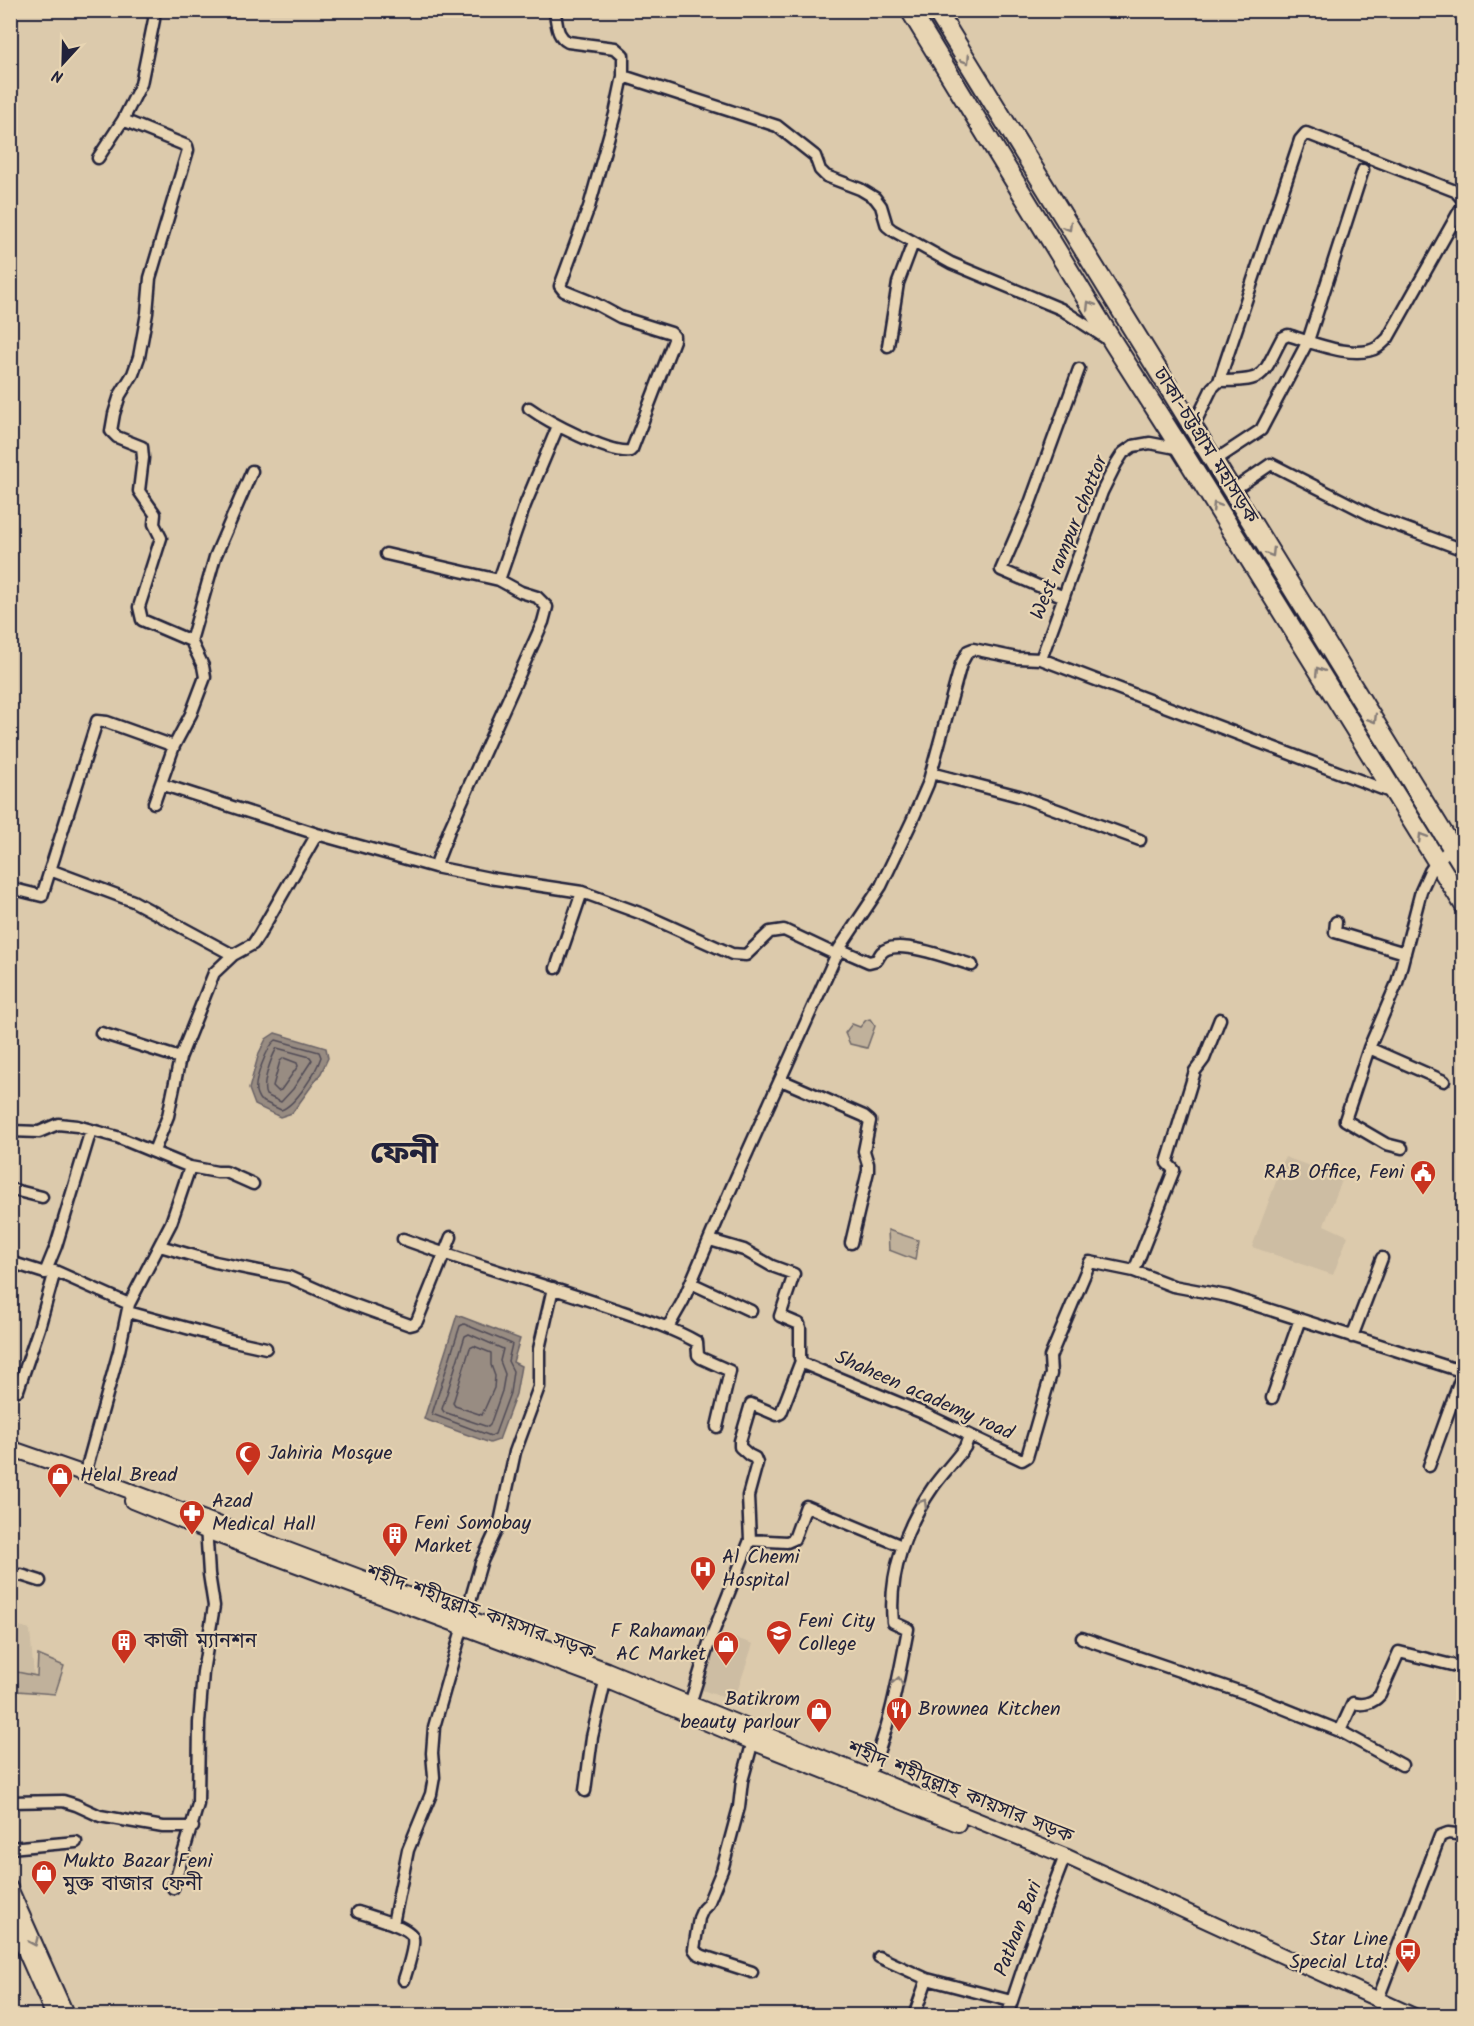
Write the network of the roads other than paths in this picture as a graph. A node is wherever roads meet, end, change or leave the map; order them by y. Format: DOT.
graph roads {
  1 [pos="154,10"];
  2 [pos="554,10"];
  3 [pos="910,10"];
  4 [pos="936,10"];
  5 [pos="623,75"];
  6 [pos="123,120"];
  7 [pos="98,158"];
  8 [pos="1363,170"];
  9 [pos="1464,201"];
  10 [pos="1464,207"];
  11 [pos="913,243"];
  12 [pos="1308,341"];
  13 [pos="1114,345"];
  14 [pos="888,346"];
  15 [pos="1079,369"];
  16 [pos="1219,381"];
  17 [pos="529,408"];
  18 [pos="558,426"];
  19 [pos="1192,429"];
  20 [pos="1181,449"];
  21 [pos="1214,461"];
  22 [pos="252,471"];
  23 [pos="1233,490"];
  24 [pos="1464,550"];
  25 [pos="386,554"];
  26 [pos="499,580"];
  27 [pos="1065,597"];
  28 [pos="191,641"];
  29 [pos="1041,659"];
  30 [pos="174,746"];
  31 [pos="931,773"];
  32 [pos="161,784"];
  33 [pos="1394,793"];
  34 [pos="154,803"];
  35 [pos="317,834"];
  36 [pos="1140,840"];
  37 [pos="1451,848"];
  38 [pos="1437,861"];
  39 [pos="435,867"];
  40 [pos="1464,867"];
  41 [pos="50,870"];
  42 [pos="10,888"];
  43 [pos="582,892"];
  44 [pos="1464,905"];
  45 [pos="1336,922"];
  46 [pos="838,952"];
  47 [pos="1405,953"];
  48 [pos="233,955"];
  49 [pos="972,965"];
  50 [pos="556,969"];
  51 [pos="1220,1019"];
  52 [pos="101,1033"];
  53 [pos="1370,1048"];
  54 [pos="180,1058"];
  55 [pos="781,1080"];
  56 [pos="1444,1081"];
  57 [pos="92,1130"];
  58 [pos="10,1131"];
  59 [pos="1402,1148"];
  60 [pos="154,1151"];
  61 [pos="190,1167"];
  62 [pos="253,1184"];
  63 [pos="10,1189"];
  64 [pos="42,1197"];
  65 [pos="451,1237"];
  66 [pos="403,1239"];
  67 [pos="710,1239"];
  68 [pos="851,1243"];
  69 [pos="160,1246"];
  70 [pos="444,1254"];
  71 [pos="1382,1258"];
  72 [pos="10,1262"];
  73 [pos="1134,1271"];
  74 [pos="50,1272"];
  75 [pos="691,1283"];
  76 [pos="553,1288"];
  77 [pos="128,1308"];
  78 [pos="751,1311"];
  79 [pos="1300,1319"];
  80 [pos="666,1327"];
  81 [pos="1352,1337"];
  82 [pos="266,1348"];
  83 [pos="1464,1358"];
  84 [pos="801,1361"];
  85 [pos="1462,1372"];
  86 [pos="18,1390"];
  87 [pos="1272,1398"];
  88 [pos="717,1427"];
  89 [pos="969,1436"];
  90 [pos="10,1448"];
  91 [pos="10,1457"];
  92 [pos="1429,1466"];
  93 [pos="86,1474"];
  94 [pos="206,1525"];
  95 [pos="750,1540"];
  96 [pos="902,1546"];
  97 [pos="10,1576"];
  98 [pos="40,1581"];
  99 [pos="464,1622"];
  100 [pos="1082,1638"];
  101 [pos="1464,1668"];
  102 [pos="606,1675"];
  103 [pos="690,1704"];
  104 [pos="1340,1731"];
  105 [pos="754,1736"];
  106 [pos="1402,1765"];
  107 [pos="868,1777"];
  108 [pos="585,1791"];
  109 [pos="10,1802"];
  110 [pos="193,1827"];
  111 [pos="1464,1835"];
  112 [pos="76,1842"];
  113 [pos="10,1848"];
  114 [pos="1064,1860"];
  115 [pos="10,1888"];
  116 [pos="173,1888"];
  117 [pos="358,1912"];
  118 [pos="10,1917"];
  119 [pos="393,1924"];
  120 [pos="879,1957"];
  121 [pos="752,1972"];
  122 [pos="927,1979"];
  123 [pos="404,1980"];
  124 [pos="1378,1999"];
  125 [pos="1011,2001"];
  126 [pos="54,2016"];
  127 [pos="67,2016"];
  128 [pos="914,2016"];
  129 [pos="1007,2016"];
  130 [pos="1394,2016"];
  131 [pos="1414,2016"];
  1 -- 6 [label="street"];
  2 -- 5 [label="street"];
  13 -- 3 [label="highway, ঢাকা-চট্টগ্রাম মহাসড়ক, one-way"];
  4 -- 19 [label="highway, ঢাকা-চট্টগ্রাম মহাসড়ক, one-way"];
  5 -- 11 [label="street"];
  5 -- 18 [label="street"];
  6 -- 7 [label="street"];
  6 -- 28 [label="street"];
  8 -- 12 [label="street"];
  9 -- 16 [label="street"];
  10 -- 12 [label="street"];
  11 -- 13 [label="street"];
  11 -- 14 [label="street"];
  12 -- 16 [label="street"];
  12 -- 21 [label="street"];
  13 -- 20 [label="highway, ঢাকা-চট্টগ্রাম মহাসড়ক"];
  15 -- 27 [label="street"];
  16 -- 19 [label="street"];
  17 -- 18 [label="street"];
  18 -- 26 [label="street"];
  19 -- 21 [label="highway, ঢাকা-চট্টগ্রাম মহাসড়ক"];
  20 -- 27 [label="street, West rampur chottor"];
  33 -- 20 [label="highway, ঢাকা-চট্টগ্রাম মহাসড়ক, one-way"];
  21 -- 23 [label="highway, ঢাকা-চট্টগ্রাম মহাসড়ক"];
  22 -- 28 [label="street"];
  23 -- 24 [label="street"];
  23 -- 37 [label="highway, ঢাকা-চট্টগ্রাম মহাসড়ক, one-way"];
  25 -- 26 [label="street"];
  26 -- 39 [label="street"];
  27 -- 29 [label="street, West rampur chottor"];
  28 -- 30 [label="street"];
  29 -- 31 [label="street"];
  29 -- 33 [label="street"];
  30 -- 32 [label="street"];
  30 -- 41 [label="street"];
  31 -- 36 [label="street"];
  31 -- 46 [label="street"];
  32 -- 34 [label="street"];
  32 -- 35 [label="street"];
  38 -- 33 [label="highway, ঢাকা-চট্টগ্রাম মহাসড়ক, one-way"];
  35 -- 39 [label="street"];
  35 -- 48 [label="street"];
  37 -- 38 [label="street"];
  37 -- 40 [label="highway, ঢাকা-চট্টগ্রাম মহাসড়ক"];
  38 -- 44 [label="highway, ঢাকা-চট্টগ্রাম মহাসড়ক"];
  38 -- 47 [label="street"];
  39 -- 43 [label="street"];
  41 -- 42 [label="street"];
  41 -- 48 [label="street"];
  43 -- 46 [label="street"];
  43 -- 50 [label="street"];
  45 -- 47 [label="street"];
  46 -- 49 [label="street"];
  46 -- 55 [label="street"];
  47 -- 53 [label="street"];
  48 -- 54 [label="street"];
  51 -- 73 [label="street"];
  52 -- 54 [label="street"];
  53 -- 56 [label="street"];
  53 -- 59 [label="street"];
  54 -- 60 [label="street"];
  55 -- 67 [label="street"];
  55 -- 68 [label="street"];
  57 -- 58 [label="street"];
  57 -- 60 [label="street"];
  57 -- 74 [label="street"];
  60 -- 61 [label="street"];
  61 -- 62 [label="street"];
  61 -- 69 [label="street"];
  63 -- 64 [label="street"];
  65 -- 70 [label="street"];
  66 -- 70 [label="street"];
  67 -- 75 [label="street"];
  67 -- 84 [label="street"];
  69 -- 70 [label="street"];
  69 -- 77 [label="street"];
  70 -- 76 [label="street"];
  71 -- 81 [label="street"];
  72 -- 74 [label="street"];
  73 -- 79 [label="street, Shaheen academy road"];
  73 -- 89 [label="street, Shaheen academy road"];
  74 -- 77 [label="street"];
  74 -- 86 [label="street"];
  75 -- 78 [label="street"];
  75 -- 80 [label="street"];
  76 -- 80 [label="street"];
  76 -- 99 [label="street"];
  77 -- 82 [label="street"];
  77 -- 93 [label="street"];
  79 -- 81 [label="street, Shaheen academy road"];
  79 -- 87 [label="street"];
  80 -- 88 [label="street"];
  81 -- 85 [label="street, Shaheen academy road"];
  83 -- 85 [label="street"];
  84 -- 89 [label="street, Shaheen academy road"];
  84 -- 95 [label="street"];
  85 -- 92 [label="street"];
  96 -- 89 [label="street, one-way"];
  90 -- 93 [label="main road, শহীদ শহীদুল্লাহ কায়সার সড়ক"];
  91 -- 94 [label="main road, শহীদ শহীদুল্লাহ কায়সার সড়ক"];
  93 -- 94 [label="main road, শহীদ শহীদুল্লাহ কায়সার সড়ক"];
  94 -- 99 [label="main road, শহীদ শহীদুল্লাহ কায়সার সড়ক"];
  94 -- 110 [label="street"];
  95 -- 96 [label="street"];
  95 -- 103 [label="street"];
  107 -- 96 [label="street, one-way"];
  97 -- 98 [label="street"];
  99 -- 102 [label="main road, শহীদ শহীদুল্লাহ কায়সার সড়ক"];
  99 -- 119 [label="street"];
  100 -- 104 [label="street"];
  101 -- 104 [label="street"];
  102 -- 103 [label="main road, শহীদ শহীদুল্লাহ কায়সার সড়ক"];
  102 -- 105 [label="main road, শহীদ শহীদুল্লাহ কায়সার সড়ক"];
  102 -- 108 [label="street"];
  103 -- 105 [label="main road, শহীদ শহীদুল্লাহ কায়সার সড়ক"];
  104 -- 106 [label="street"];
  105 -- 107 [label="main road, শহীদ শহীদুল্লাহ কায়সার সড়ক"];
  105 -- 114 [label="main road, শহীদ শহীদুল্লাহ কায়সার সড়ক"];
  105 -- 121 [label="street"];
  107 -- 114 [label="main road, শহীদ শহীদুল্লাহ কায়সার সড়ক"];
  109 -- 110 [label="street"];
  110 -- 116 [label="street"];
  111 -- 124 [label="street"];
  112 -- 113 [label="street"];
  114 -- 124 [label="main road, শহীদ শহীদুল্লাহ কায়সার সড়ক"];
  114 -- 125 [label="street, Pathan Bari"];
  114 -- 130 [label="main road, শহীদ শহীদুল্লাহ কায়সার সড়ক"];
  115 -- 127 [label="main road, one-way"];
  117 -- 119 [label="street"];
  118 -- 126 [label="main road"];
  119 -- 123 [label="street"];
  120 -- 122 [label="street"];
  122 -- 125 [label="street"];
  122 -- 128 [label="street"];
  124 -- 131 [label="main road, শহীদ শহীদুল্লাহ কায়সার সড়ক"];
  125 -- 129 [label="street, Pathan Bari"];
}
